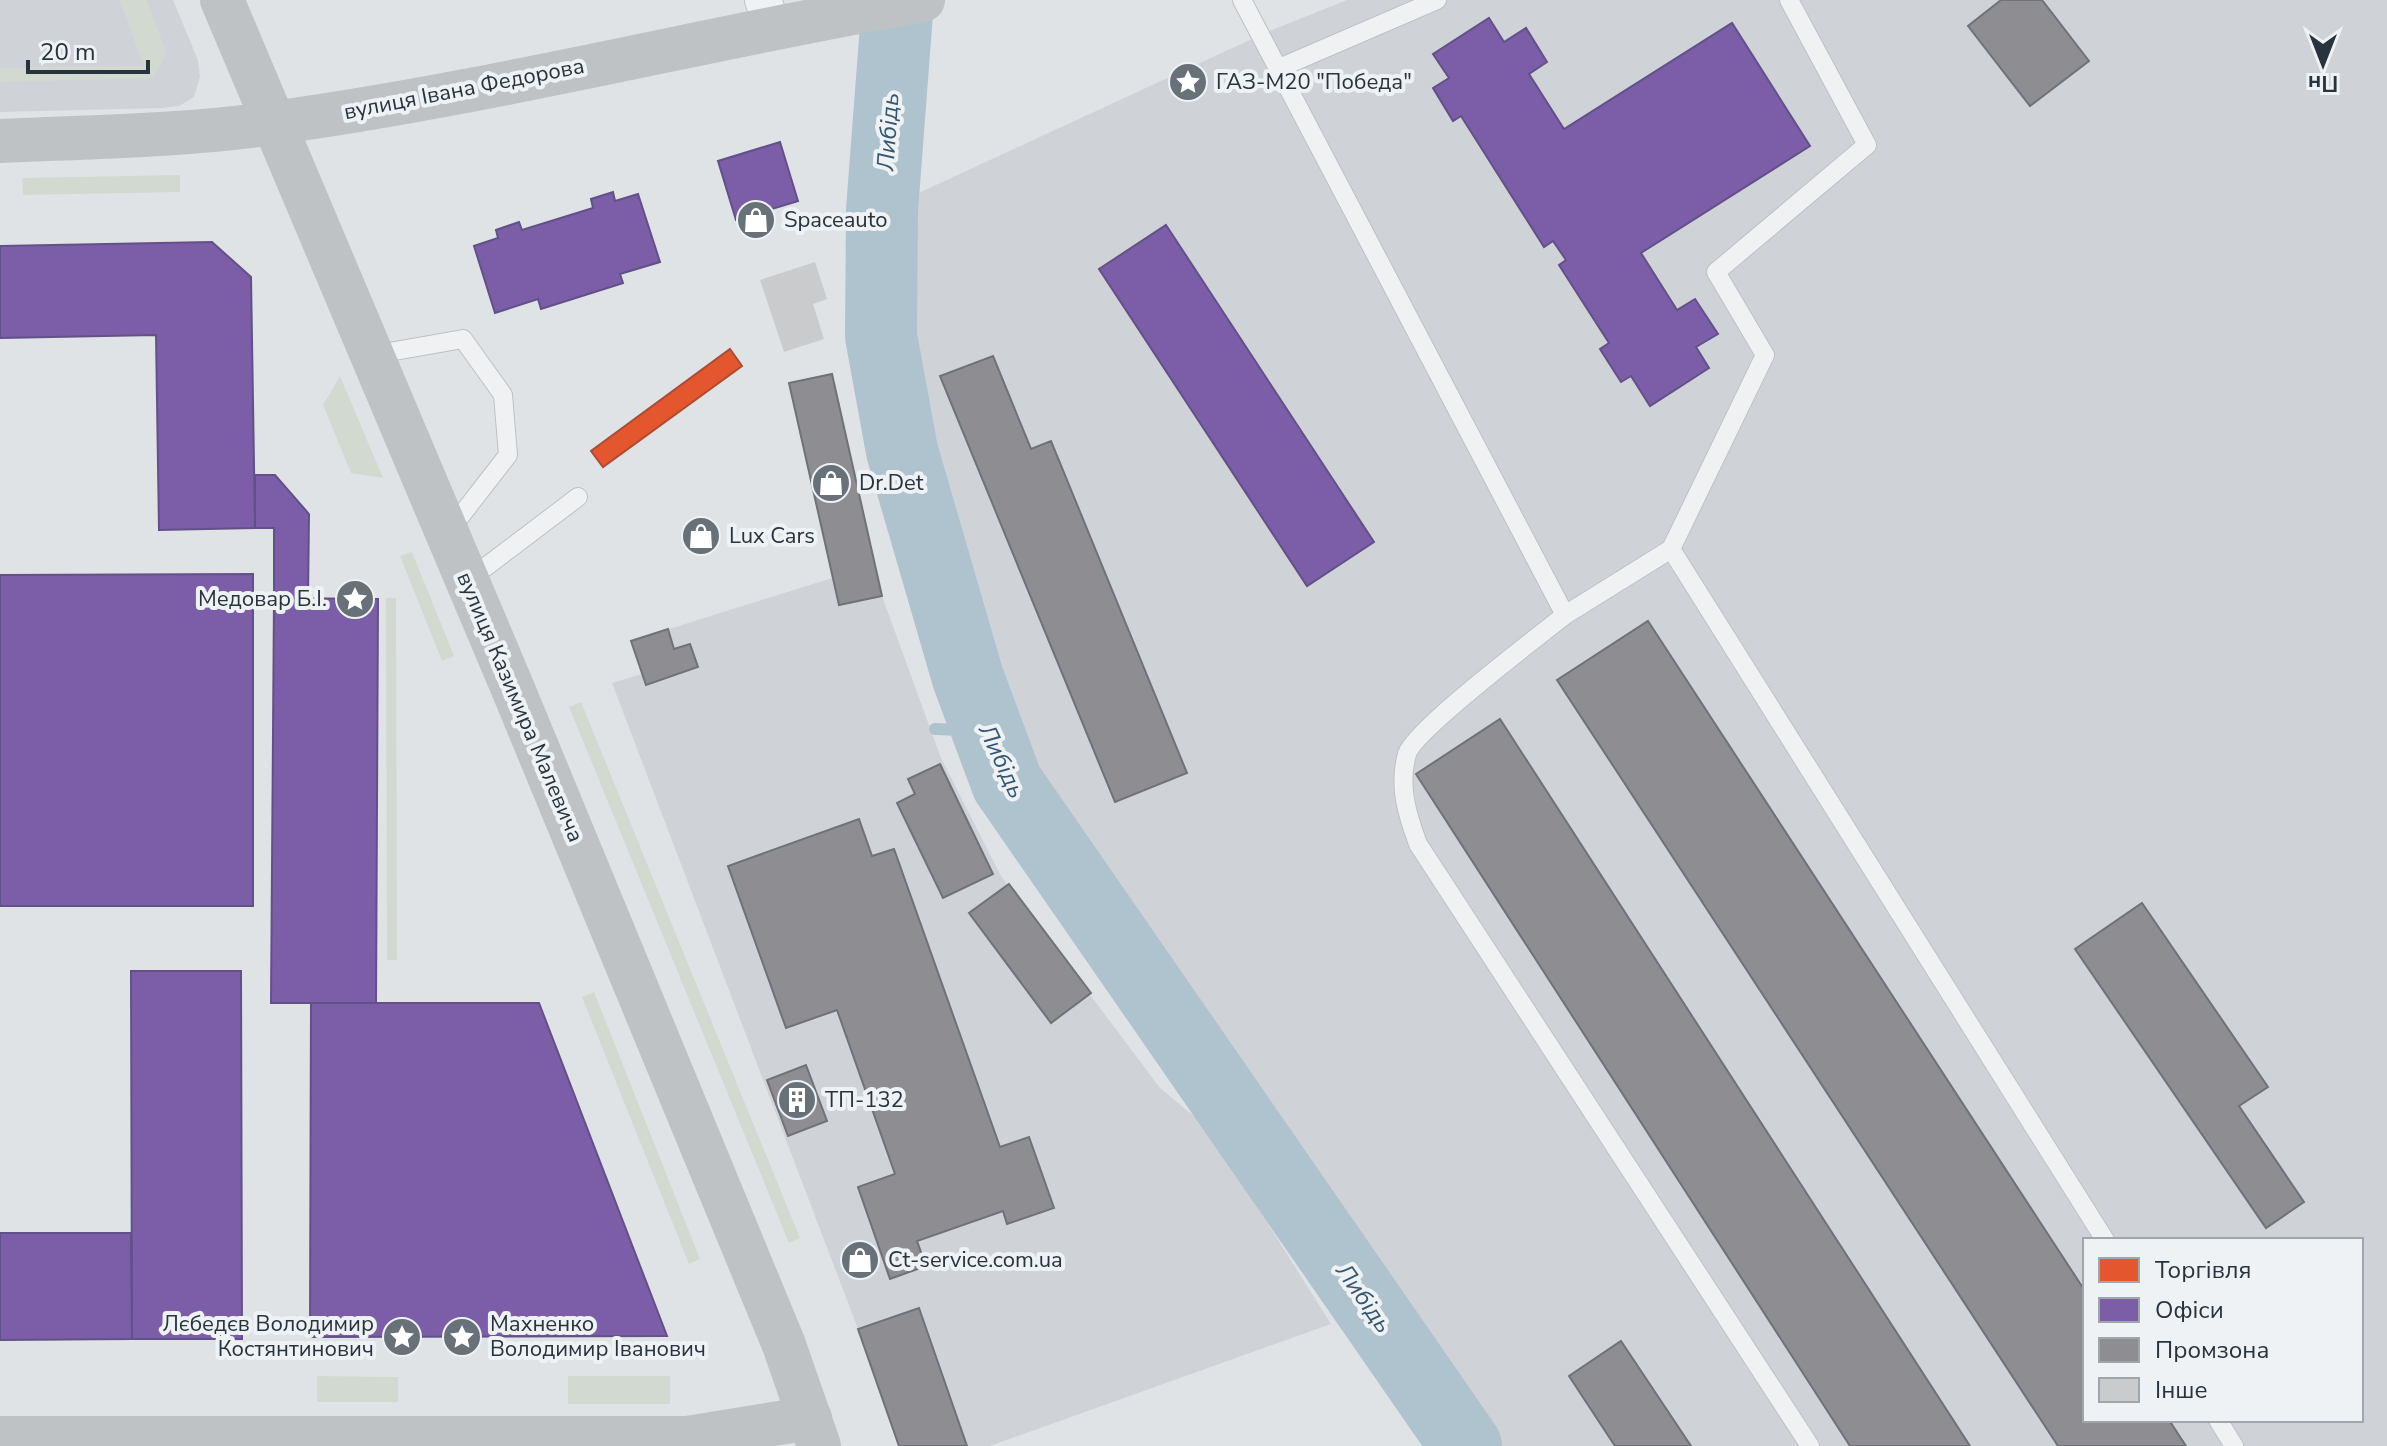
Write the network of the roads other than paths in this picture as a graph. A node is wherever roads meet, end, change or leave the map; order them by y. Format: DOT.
graph roads {
  1 [pos="222,0"];
  2 [pos="923,0"];
  3 [pos="1242,0"];
  4 [pos="1437,0"];
  5 [pos="1789,0"];
  6 [pos="768,13"];
  7 [pos="1277,69"];
  8 [pos="272,123"];
  9 [pos="0,141"];
  10 [pos="371,355"];
  11 [pos="578,497"];
  12 [pos="447,534"];
  13 [pos="1671,549"];
  14 [pos="467,581"];
  15 [pos="1565,615"];
  16 [pos="2104,1238"];
  17 [pos="2219,1422"];
  18 [pos="814,1432"];
  19 [pos="0,1438"];
  20 [pos="1810,1446"];
  21 [pos="2234,1446"];
  1 -- 8 [label="main road, вулиця Казимира Малевича"];
  2 -- 6 [label="main road, вулиця Івана Федорова"];
  3 -- 7 [label="lane"];
  4 -- 7 [label="lane"];
  5 -- 13 [label="lane"];
  6 -- 8 [label="main road, вулиця Івана Федорова"];
  7 -- 15 [label="lane"];
  8 -- 9 [label="main road, вулиця Івана Федорова"];
  8 -- 10 [label="main road, вулиця Казимира Малевича"];
  10 -- 12 [label="main road, вулиця Казимира Малевича"];
  10 -- 12 [label="lane"];
  11 -- 14 [label="lane"];
  12 -- 14 [label="main road, вулиця Казимира Малевича"];
  13 -- 15 [label="lane"];
  13 -- 16 [label="lane"];
  14 -- 18 [label="main road, вулиця Казимира Малевича"];
  15 -- 20 [label="lane"];
  17 -- 21 [label="lane"];
  18 -- 19 [label="main road"];
}
